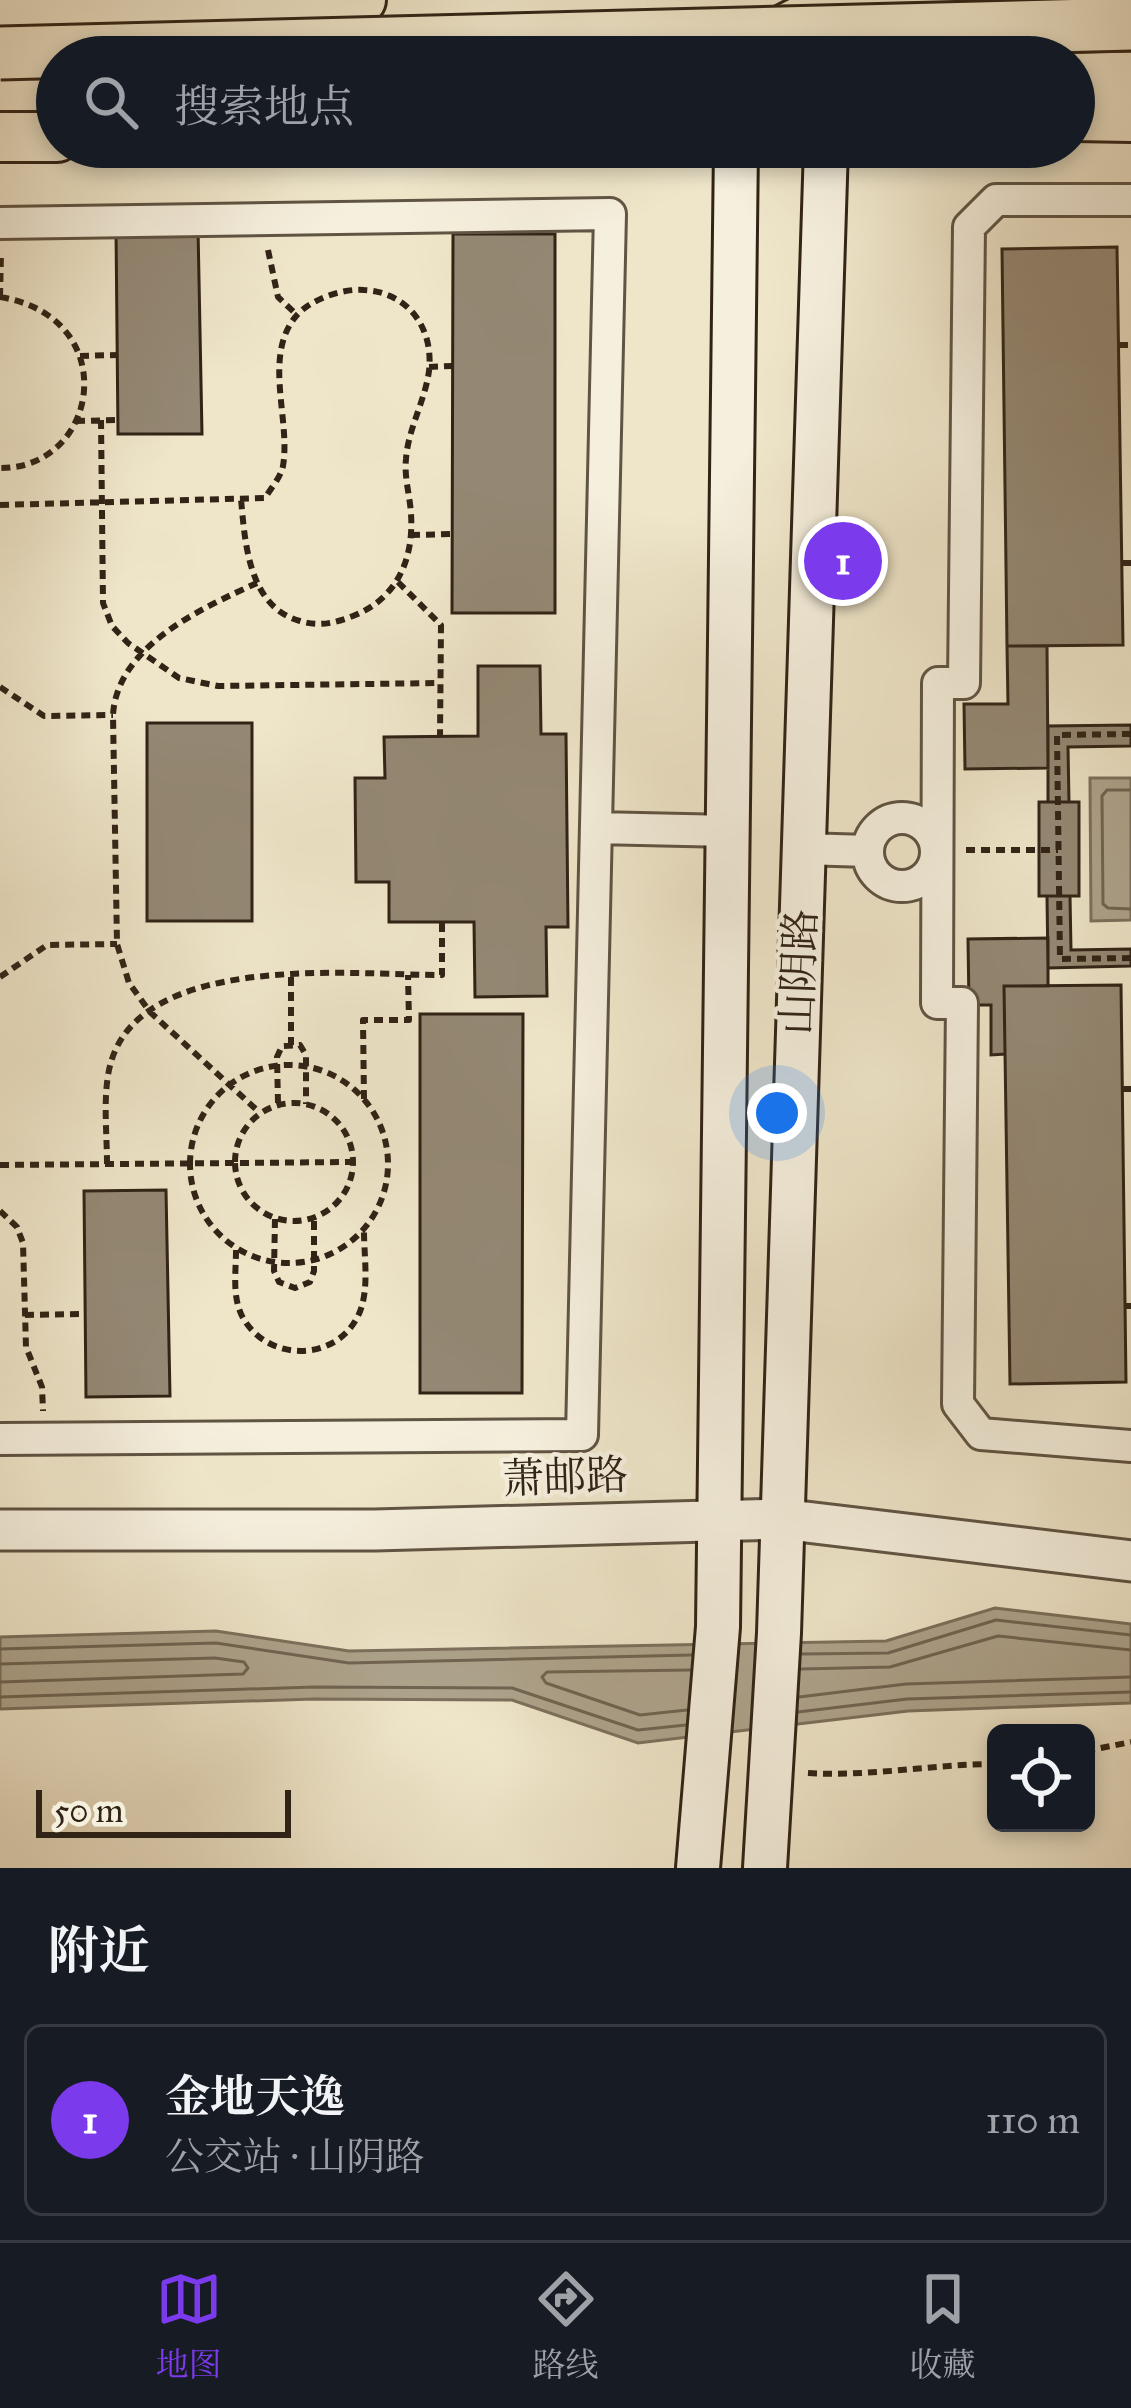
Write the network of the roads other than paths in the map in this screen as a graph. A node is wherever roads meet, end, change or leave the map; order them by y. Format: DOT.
graph roads {
  1 [pos="361,0"];
  2 [pos="739,0"];
  3 [pos="999,0"];
  4 [pos="834,2"];
  5 [pos="0,15"];
  6 [pos="1131,24"];
  7 [pos="663,36"];
  8 [pos="736,36"];
  9 [pos="771,36"];
  10 [pos="832,36"];
  11 [pos="36,52"];
  12 [pos="0,53"];
  13 [pos="0,77"];
  14 [pos="36,78"];
  15 [pos="1131,78"];
  16 [pos="1095,79"];
  17 [pos="1095,116"];
  18 [pos="1131,117"];
  19 [pos="0,137"];
  20 [pos="36,137"];
  21 [pos="736,168"];
  22 [pos="825,168"];
  23 [pos="1131,200"];
  24 [pos="0,223"];
  25 [pos="596,828"];
  26 [pos="729,831"];
  27 [pos="803,849"];
  28 [pos="937,850"];
  29 [pos="868,851"];
  30 [pos="0,1439"];
  31 [pos="1131,1446"];
  32 [pos="782,1519"];
  33 [pos="719,1520"];
  34 [pos="0,1530"];
  35 [pos="1131,1561"];
  36 [pos="698,1868"];
  37 [pos="765,1868"];
  1 -- 5 [label="main road"];
  2 -- 8 [label="main road"];
  3 -- 4 [label="main road"];
  4 -- 9 [label="main road"];
  4 -- 10 [label="main road"];
  6 -- 7 [label="highway, bridge"];
  11 -- 12 [label="highway, bridge"];
  13 -- 14 [label="highway"];
  15 -- 16 [label="highway"];
  17 -- 18 [label="main road"];
  19 -- 20 [label="main road"];
  21 -- 26 [label="main road, 山阴路"];
  22 -- 27 [label="main road, 山阴路"];
  23 -- 28 [label="street"];
  24 -- 25 [label="street"];
  25 -- 26 [label="street"];
  25 -- 30 [label="street"];
  26 -- 33 [label="main road, 山阴路"];
  27 -- 29 [label="street"];
  27 -- 32 [label="main road, 山阴路"];
  28 -- 29 [label="street"];
  28 -- 29 [label="street"];
  28 -- 31 [label="street"];
  32 -- 33 [label="street, 萧邮路"];
  32 -- 35 [label="street, 萧邮路"];
  32 -- 37 [label="main road, 山阴路"];
  33 -- 34 [label="street, 萧邮路"];
  33 -- 36 [label="main road, 山阴路"];
}
